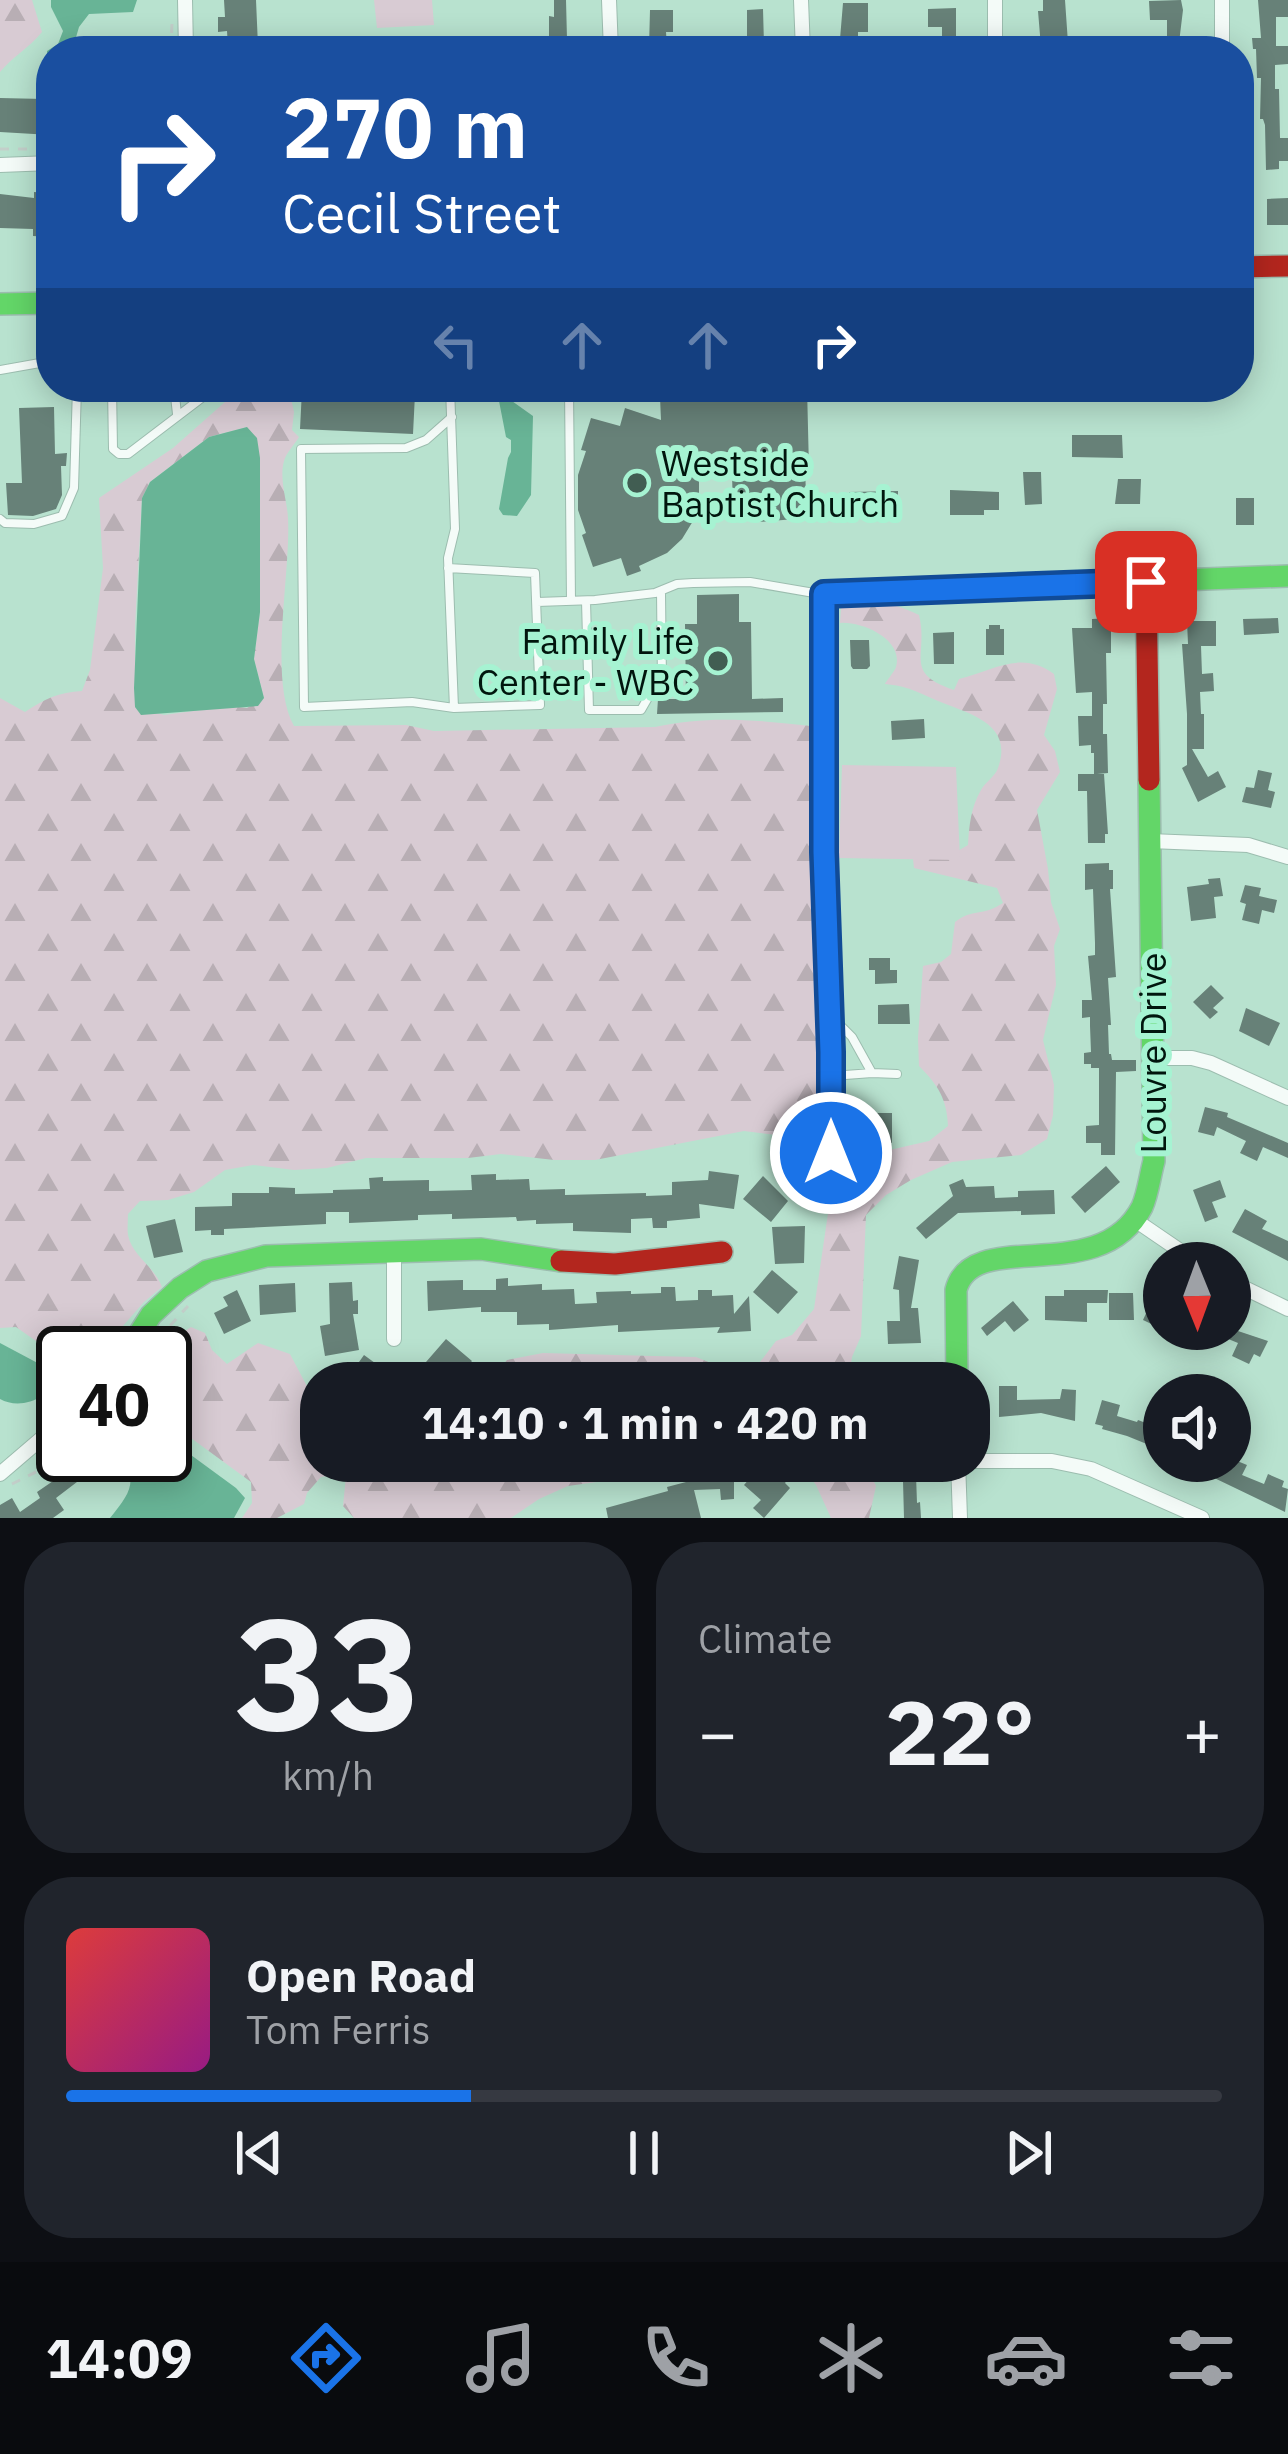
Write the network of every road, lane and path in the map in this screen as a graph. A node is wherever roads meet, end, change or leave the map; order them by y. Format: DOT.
graph roads {
  1 [pos="185,0"];
  2 [pos="609,0"];
  3 [pos="801,0"];
  4 [pos="995,0"];
  5 [pos="1222,0"];
  6 [pos="186,36"];
  7 [pos="610,36"];
  8 [pos="802,36"];
  9 [pos="995,36"];
  10 [pos="1222,36"];
  11 [pos="36,148"];
  12 [pos="0,149"];
  13 [pos="36,164"];
  14 [pos="0,165"];
  15 [pos="1288,266"];
  16 [pos="1254,267"];
  17 [pos="36,303"];
  18 [pos="0,304"];
  19 [pos="36,364"];
  20 [pos="0,370"];
  21 [pos="77,402"];
  22 [pos="112,402"];
  23 [pos="176,402"];
  24 [pos="196,402"];
  25 [pos="451,402"];
  26 [pos="569,402"];
  27 [pos="177,416"];
  28 [pos="452,417"];
  29 [pos="0,519"];
  30 [pos="448,568"];
  31 [pos="1288,576"];
  32 [pos="1146,582"];
  33 [pos="661,591"];
  34 [pos="824,594"];
  35 [pos="586,601"];
  36 [pos="537,602"];
  37 [pos="571,602"];
  38 [pos="454,708"];
  39 [pos="1150,841"];
  40 [pos="1288,857"];
  41 [pos="830,1014"];
  42 [pos="1153,1058"];
  43 [pos="872,1073"];
  44 [pos="897,1074"];
  45 [pos="831,1076"];
  46 [pos="1288,1098"];
  47 [pos="831,1153"];
  48 [pos="1135,1220"];
  49 [pos="1167,1242"];
  50 [pos="394,1251"];
  51 [pos="722,1252"];
  52 [pos="1251,1292"];
  53 [pos="191,1303"];
  54 [pos="1288,1310"];
  55 [pos="145,1326"];
  56 [pos="170,1326"];
  57 [pos="394,1339"];
  58 [pos="956,1362"];
  59 [pos="36,1443"];
  60 [pos="990,1461"];
  61 [pos="36,1472"];
  62 [pos="0,1474"];
  63 [pos="959,1482"];
  64 [pos="0,1490"];
  65 [pos="960,1518"];
  66 [pos="1202,1518"];
  1 -- 6 [label="street"];
  2 -- 7 [label="street"];
  3 -- 8 [label="street"];
  4 -- 9 [label="street"];
  5 -- 10 [label="street"];
  11 -- 12 [label="path"];
  13 -- 14 [label="street"];
  15 -- 16 [label="street"];
  17 -- 18 [label="street"];
  19 -- 20 [label="lane"];
  21 -- 29 [label="lane"];
  22 -- 27 [label="lane"];
  23 -- 27 [label="lane"];
  24 -- 27 [label="lane"];
  25 -- 28 [label="lane"];
  26 -- 37 [label="lane"];
  28 -- 30 [label="lane"];
  28 -- 38 [label="lane"];
  30 -- 36 [label="lane"];
  30 -- 38 [label="lane"];
  31 -- 32 [label="street"];
  32 -- 34 [label="street"];
  32 -- 39 [label="street, Louvre Drive"];
  33 -- 34 [label="lane"];
  33 -- 35 [label="lane"];
  33 -- 35 [label="lane"];
  34 -- 41 [label="street"];
  35 -- 37 [label="lane"];
  36 -- 37 [label="lane"];
  36 -- 38 [label="lane"];
  39 -- 40 [label="street"];
  39 -- 42 [label="street, Louvre Drive"];
  41 -- 43 [label="lane"];
  41 -- 45 [label="street"];
  42 -- 46 [label="street"];
  42 -- 48 [label="street, Louvre Drive"];
  43 -- 44 [label="lane"];
  43 -- 45 [label="lane"];
  45 -- 47 [label="street"];
  48 -- 49 [label="street"];
  48 -- 58 [label="street"];
  50 -- 51 [label="street"];
  50 -- 55 [label="street"];
  50 -- 57 [label="street"];
  52 -- 54 [label="street"];
  53 -- 56 [label="path"];
  59 -- 62 [label="street"];
  60 -- 66 [label="street"];
  61 -- 64 [label="path"];
  63 -- 65 [label="street"];
}
